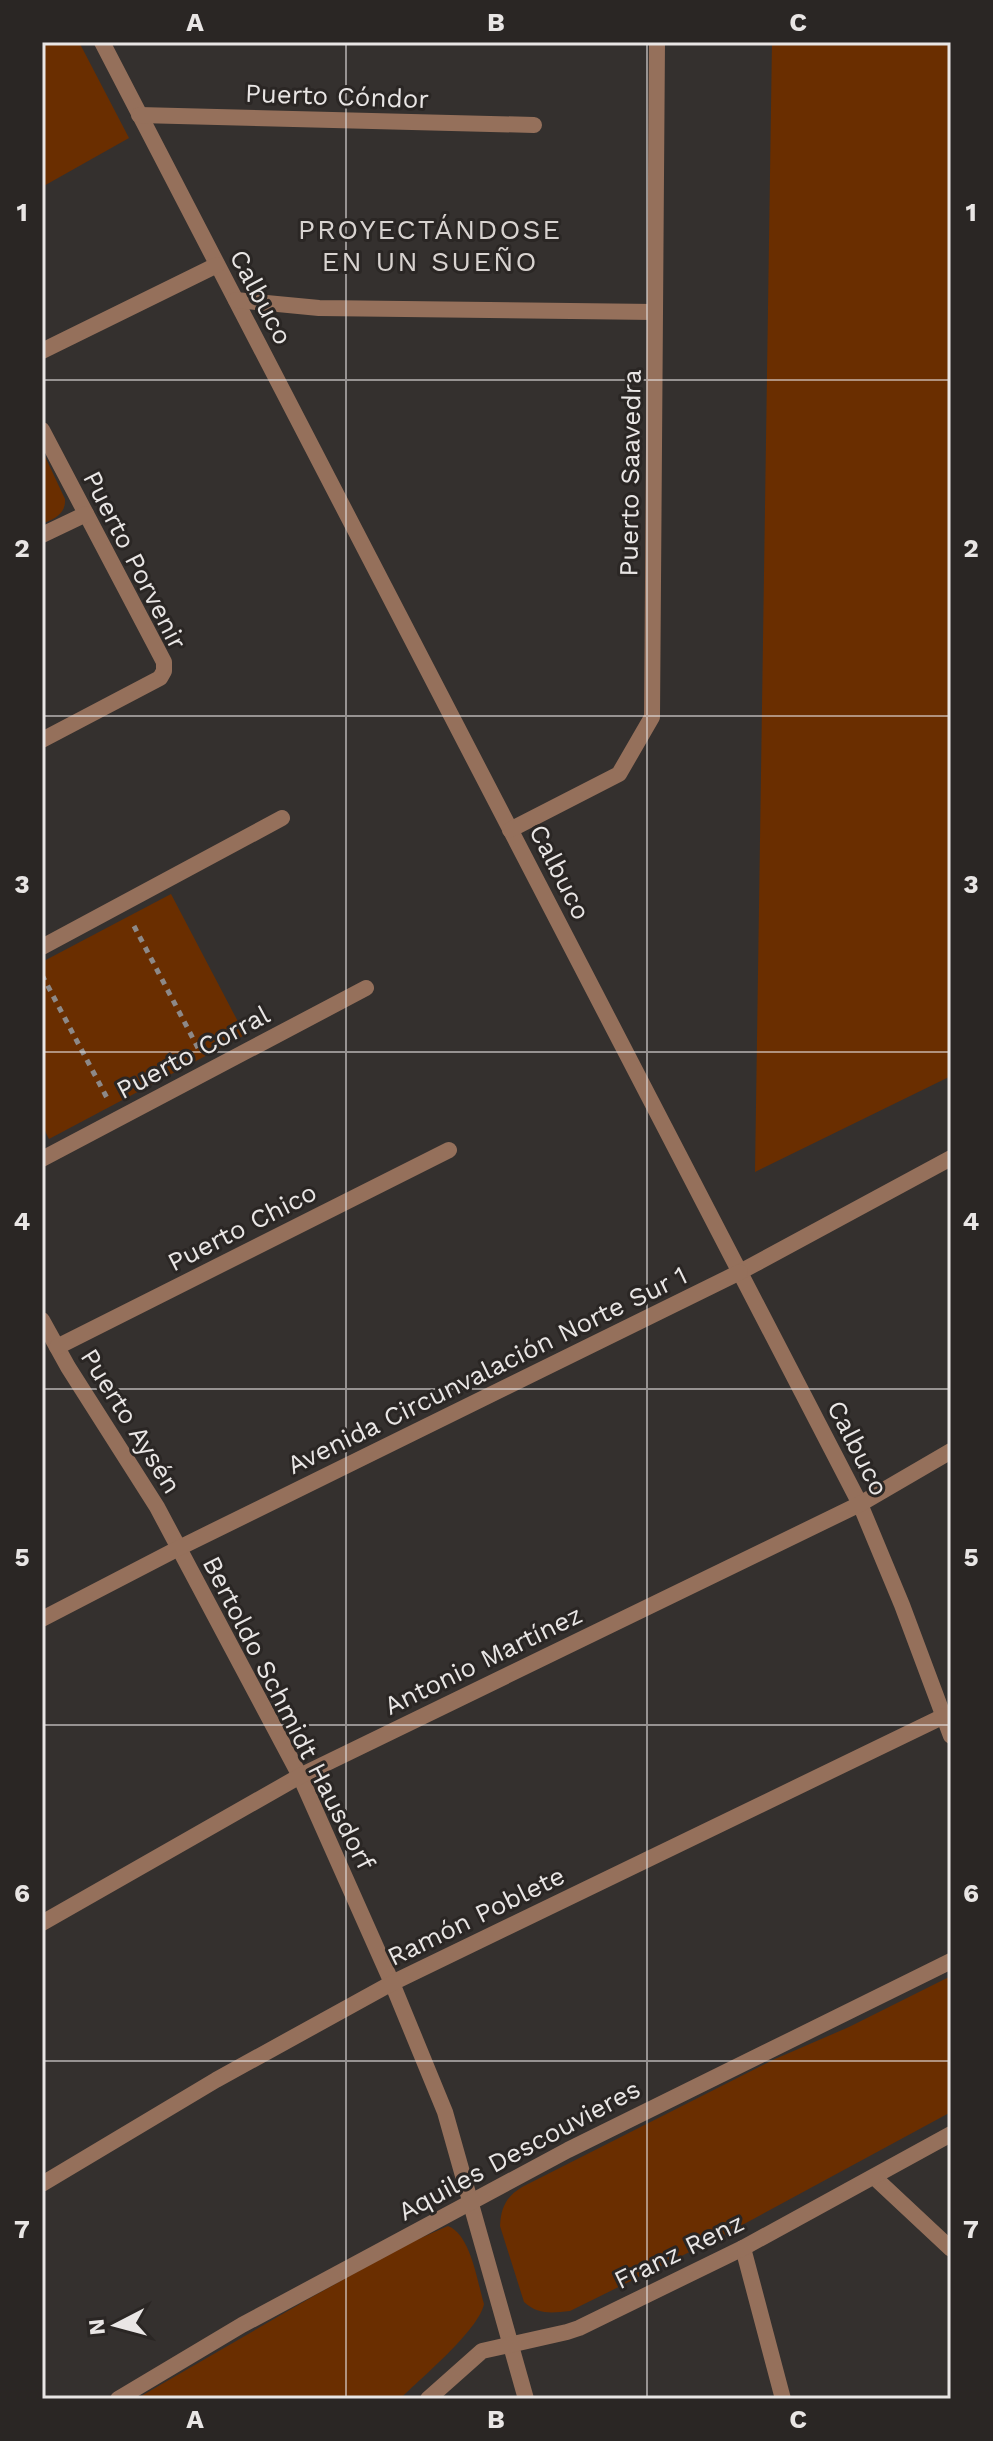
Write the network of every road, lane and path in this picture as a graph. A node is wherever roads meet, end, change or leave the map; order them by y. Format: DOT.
graph roads {
  1 [pos="102,42"];
  2 [pos="657,42"];
  3 [pos="139,115"];
  4 [pos="534,125"];
  5 [pos="217,265"];
  6 [pos="236,300"];
  7 [pos="655,312"];
  8 [pos="42,351"];
  9 [pos="42,430"];
  10 [pos="86,514"];
  11 [pos="42,535"];
  12 [pos="42,740"];
  13 [pos="282,818"];
  14 [pos="510,830"];
  15 [pos="122,903"];
  16 [pos="42,947"];
  17 [pos="42,975"];
  18 [pos="366,988"];
  19 [pos="210,1071"];
  20 [pos="117,1119"];
  21 [pos="449,1150"];
  22 [pos="951,1158"];
  23 [pos="42,1159"];
  24 [pos="740,1272"];
  25 [pos="42,1320"];
  26 [pos="57,1347"];
  27 [pos="951,1451"];
  28 [pos="860,1504"];
  29 [pos="179,1548"];
  30 [pos="42,1619"];
  31 [pos="944,1716"];
  32 [pos="951,1736"];
  33 [pos="300,1776"];
  34 [pos="42,1923"];
  35 [pos="951,1961"];
  36 [pos="392,1983"];
  37 [pos="951,2134"];
  38 [pos="874,2177"];
  39 [pos="42,2184"];
  40 [pos="472,2200"];
  41 [pos="743,2248"];
  42 [pos="951,2249"];
  43 [pos="512,2345"];
  44 [pos="118,2399"];
  45 [pos="428,2399"];
  46 [pos="526,2399"];
  47 [pos="783,2399"];
  1 -- 3 [label="street, Calbuco"];
  2 -- 7 [label="street, Puerto Saavedra"];
  3 -- 4 [label="street, Puerto Cóndor"];
  3 -- 5 [label="street, Calbuco"];
  5 -- 6 [label="street, Calbuco"];
  5 -- 8 [label="street"];
  6 -- 7 [label="street"];
  6 -- 14 [label="street, Calbuco"];
  7 -- 14 [label="street, Puerto Saavedra"];
  9 -- 10 [label="street, Puerto Porvenir"];
  10 -- 11 [label="street"];
  10 -- 12 [label="street, Puerto Porvenir"];
  13 -- 15 [label="street"];
  14 -- 24 [label="street, Calbuco"];
  15 -- 16 [label="street"];
  15 -- 19 [label="path"];
  17 -- 20 [label="path"];
  18 -- 19 [label="street, Puerto Corral"];
  19 -- 20 [label="street, Puerto Corral"];
  20 -- 23 [label="street, Puerto Corral"];
  21 -- 26 [label="street, Puerto Chico"];
  22 -- 24 [label="street, Avenida Circunvalación Norte Sur 1"];
  24 -- 28 [label="street, Calbuco"];
  24 -- 29 [label="street, Avenida Circunvalación Norte Sur 1"];
  25 -- 26 [label="street, Puerto Aysén"];
  26 -- 29 [label="street, Puerto Aysén"];
  27 -- 28 [label="street, Antonio Martínez"];
  28 -- 31 [label="street, Calbuco"];
  28 -- 33 [label="street, Antonio Martínez"];
  29 -- 30 [label="street, Avenida Circunvalación Norte Sur 1"];
  29 -- 33 [label="street, Bertoldo Schmidt Hausdorf"];
  31 -- 32 [label="street, Calbuco"];
  31 -- 36 [label="street, Ramón Poblete"];
  33 -- 34 [label="street, Antonio Martínez"];
  33 -- 36 [label="street, Bertoldo Schmidt Hausdorf"];
  35 -- 40 [label="street, Aquiles Descouvieres"];
  36 -- 39 [label="street, Ramón Poblete"];
  36 -- 40 [label="street, Bertoldo Schmidt Hausdorf"];
  37 -- 38 [label="street, Franz Renz"];
  38 -- 41 [label="street, Franz Renz"];
  38 -- 42 [label="street"];
  40 -- 43 [label="street, Bertoldo Schmidt Hausdorf"];
  40 -- 44 [label="street, Aquiles Descouvieres"];
  41 -- 43 [label="street, Franz Renz"];
  41 -- 47 [label="street"];
  43 -- 45 [label="street, Franz Renz"];
  43 -- 46 [label="street, Bertoldo Schmidt Hausdorf"];
}
